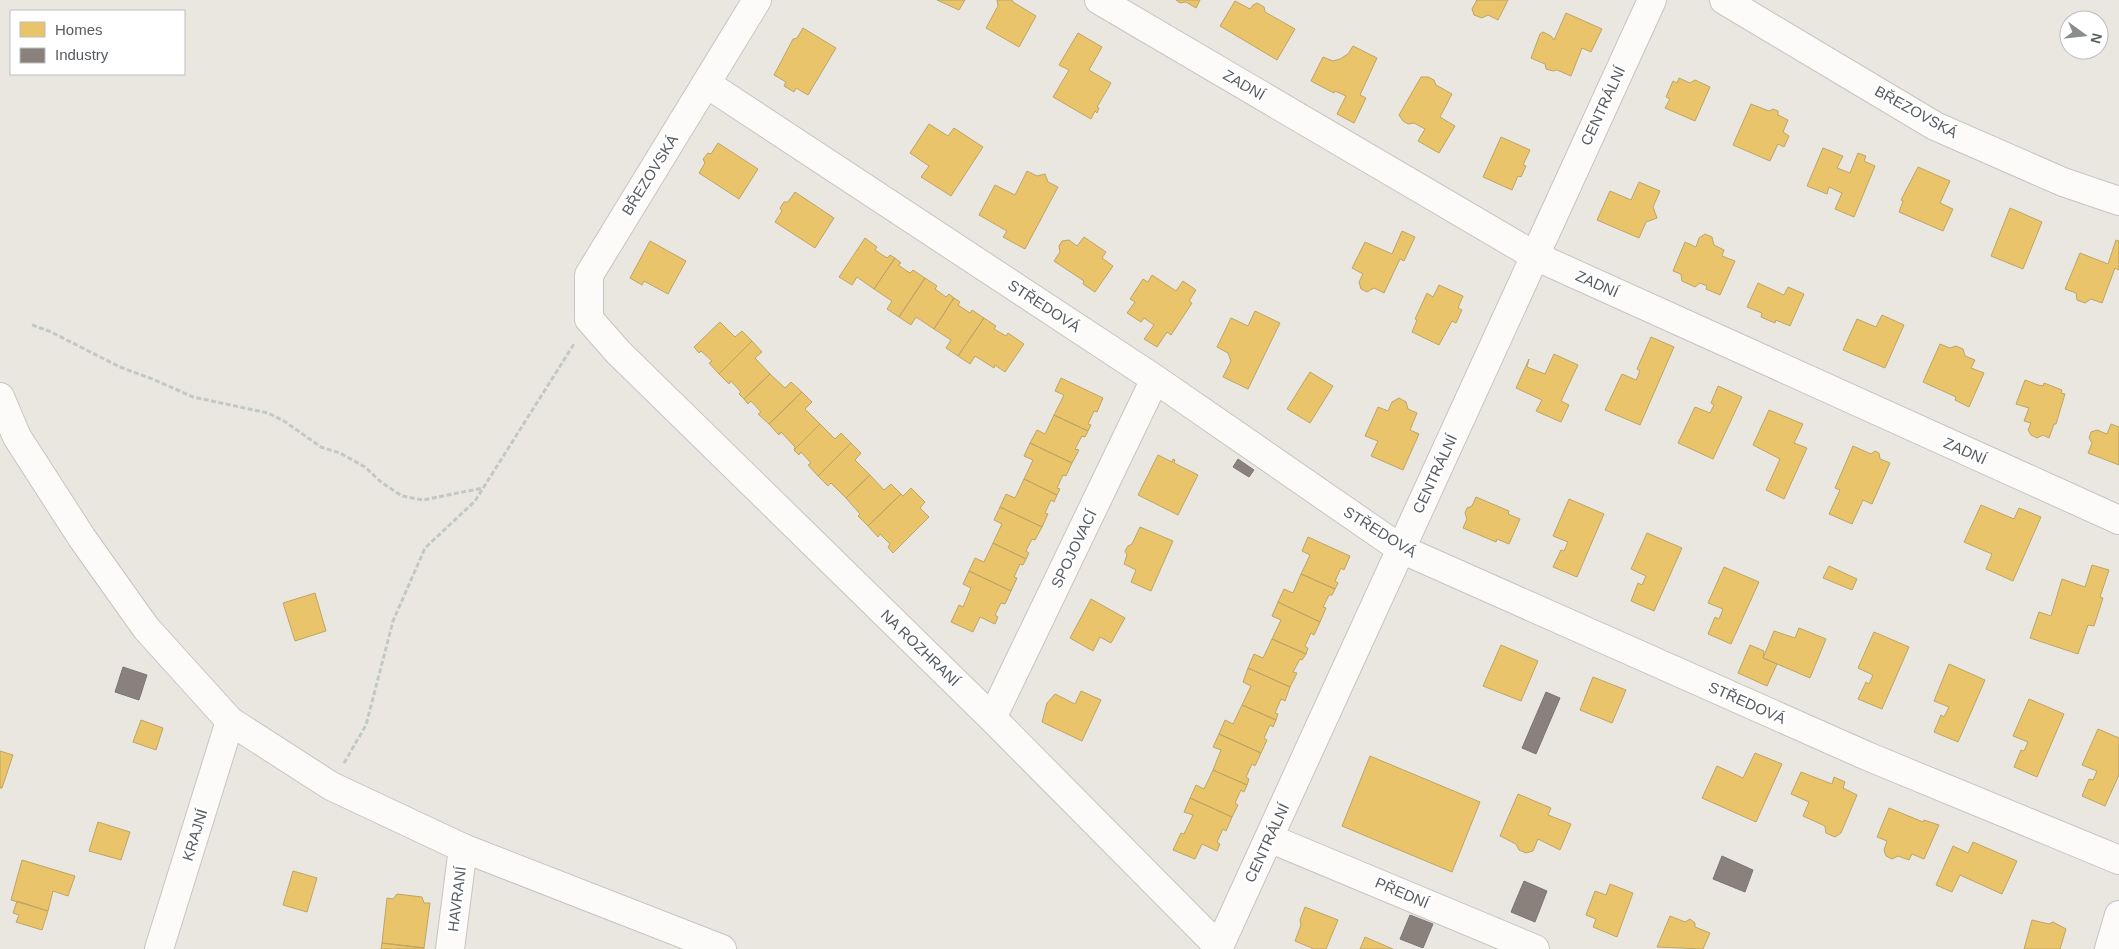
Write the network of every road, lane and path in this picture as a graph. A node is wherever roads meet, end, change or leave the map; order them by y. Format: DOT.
graph roads {
  1 [pos="758,0"];
  2 [pos="1099,0"];
  3 [pos="1652,0"];
  4 [pos="1724,0"];
  5 [pos="707,84"];
  6 [pos="2119,201"];
  7 [pos="1535,256"];
  8 [pos="590,319"];
  9 [pos="32,325"];
  10 [pos="1155,379"];
  11 [pos="0,397"];
  12 [pos="483,488"];
  13 [pos="2119,520"];
  14 [pos="1401,549"];
  15 [pos="992,718"];
  16 [pos="230,721"];
  17 [pos="331,786"];
  18 [pos="1269,838"];
  19 [pos="463,848"];
  20 [pos="2119,860"];
  21 [pos="2119,915"];
  22 [pos="1218,948"];
  23 [pos="159,949"];
  24 [pos="450,949"];
  25 [pos="722,949"];
  26 [pos="1535,949"];
  27 [pos="2109,949"];
  1 -- 5 [label="street, BŘEZOVSKÁ"];
  2 -- 7 [label="street, ZADNÍ"];
  3 -- 7 [label="street, CENTRÁLNÍ"];
  4 -- 6 [label="street, BŘEZOVSKÁ"];
  5 -- 8 [label="street, BŘEZOVSKÁ"];
  5 -- 10 [label="street, STŘEDOVÁ"];
  7 -- 13 [label="street, ZADNÍ"];
  7 -- 14 [label="street, CENTRÁLNÍ"];
  8 -- 12 [label="path"];
  8 -- 15 [label="street, NA ROZHRANÍ"];
  9 -- 12 [label="path"];
  10 -- 14 [label="street, STŘEDOVÁ"];
  10 -- 15 [label="street, SPOJOVACÍ"];
  11 -- 16 [label="street"];
  12 -- 17 [label="path"];
  14 -- 18 [label="street, CENTRÁLNÍ"];
  14 -- 20 [label="street, STŘEDOVÁ"];
  15 -- 22 [label="street, NA ROZHRANÍ"];
  16 -- 17 [label="street"];
  16 -- 23 [label="street, KRAJNÍ"];
  17 -- 19 [label="street"];
  18 -- 22 [label="street, CENTRÁLNÍ"];
  18 -- 26 [label="street, PŘEDNÍ"];
  19 -- 24 [label="street, HAVRANÍ"];
  19 -- 25 [label="street"];
  21 -- 27 [label="street"];
}
